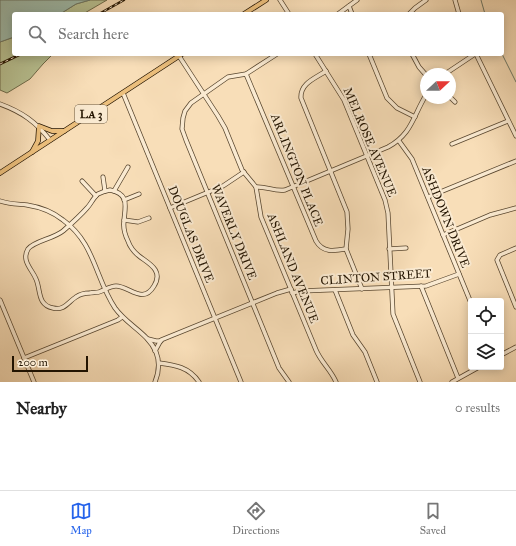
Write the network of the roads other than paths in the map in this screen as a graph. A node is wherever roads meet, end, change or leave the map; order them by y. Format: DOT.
graph roads {
  1 [pos="266,0"];
  2 [pos="280,0"];
  3 [pos="357,0"];
  4 [pos="426,0"];
  5 [pos="455,0"];
  6 [pos="349,6"];
  7 [pos="247,12"];
  8 [pos="288,12"];
  9 [pos="341,12"];
  10 [pos="351,12"];
  11 [pos="411,12"];
  12 [pos="458,12"];
  13 [pos="179,56"];
  14 [pos="182,56"];
  15 [pos="274,56"];
  16 [pos="316,56"];
  17 [pos="369,56"];
  18 [pos="413,56"];
  19 [pos="473,56"];
  20 [pos="477,56"];
  21 [pos="454,68"];
  22 [pos="420,69"];
  23 [pos="326,71"];
  24 [pos="246,74"];
  25 [pos="123,93"];
  26 [pos="204,94"];
  27 [pos="0,104"];
  28 [pos="422,104"];
  29 [pos="415,117"];
  30 [pos="508,120"];
  31 [pos="39,126"];
  32 [pos="65,131"];
  33 [pos="516,136"];
  34 [pos="50,140"];
  35 [pos="399,141"];
  36 [pos="452,144"];
  37 [pos="32,152"];
  38 [pos="367,156"];
  39 [pos="516,161"];
  40 [pos="128,167"];
  41 [pos="331,171"];
  42 [pos="244,172"];
  43 [pos="0,173"];
  44 [pos="103,177"];
  45 [pos="82,181"];
  46 [pos="256,187"];
  47 [pos="293,187"];
  48 [pos="105,191"];
  49 [pos="114,191"];
  50 [pos="208,193"];
  51 [pos="139,194"];
  52 [pos="96,196"];
  53 [pos="428,197"];
  54 [pos="124,200"];
  55 [pos="0,201"];
  56 [pos="170,208"];
  57 [pos="516,208"];
  58 [pos="149,218"];
  59 [pos="124,220"];
  60 [pos="70,225"];
  61 [pos="443,235"];
  62 [pos="406,248"];
  63 [pos="516,248"];
  64 [pos="346,249"];
  65 [pos="389,249"];
  66 [pos="459,274"];
  67 [pos="421,286"];
  68 [pos="391,288"];
  69 [pos="106,289"];
  70 [pos="362,289"];
  71 [pos="335,290"];
  72 [pos="291,291"];
  73 [pos="469,298"];
  74 [pos="0,300"];
  75 [pos="253,303"];
  76 [pos="516,307"];
  77 [pos="122,317"];
  78 [pos="215,318"];
  79 [pos="148,339"];
  80 [pos="162,340"];
  81 [pos="516,346"];
  82 [pos="155,351"];
  83 [pos="504,353"];
  84 [pos="24,358"];
  85 [pos="159,363"];
  86 [pos="473,370"];
  87 [pos="458,378"];
  88 [pos="34,382"];
  89 [pos="155,382"];
  90 [pos="199,382"];
  91 [pos="241,382"];
  92 [pos="289,382"];
  93 [pos="336,382"];
  94 [pos="377,382"];
  95 [pos="420,382"];
  96 [pos="452,382"];
  1 -- 7 [label="main road"];
  2 -- 8 [label="street"];
  3 -- 6 [label="street"];
  4 -- 11 [label="street"];
  5 -- 12 [label="street"];
  6 -- 9 [label="street"];
  6 -- 10 [label="street"];
  13 -- 25 [label="main road, LA 3"];
  14 -- 26 [label="street, ASHLAND AVENUE"];
  15 -- 24 [label="street"];
  16 -- 23 [label="street, MELROSE AVENUE"];
  17 -- 29 [label="street"];
  18 -- 22 [label="street"];
  19 -- 21 [label="street"];
  20 -- 30 [label="street"];
  23 -- 38 [label="street, MELROSE AVENUE"];
  23 -- 41 [label="street"];
  24 -- 26 [label="street, WAVERLY DRIVE"];
  24 -- 47 [label="street, ARLINGTON PLACE"];
  25 -- 32 [label="main road, LA 3"];
  25 -- 56 [label="street, DOUGLAS DRIVE"];
  26 -- 42 [label="street, ASHLAND AVENUE"];
  26 -- 50 [label="street, WAVERLY DRIVE"];
  27 -- 31 [label="street"];
  28 -- 29 [label="street"];
  29 -- 35 [label="street"];
  30 -- 33 [label="street"];
  30 -- 36 [label="street"];
  31 -- 32 [label="main road"];
  31 -- 34 [label="street"];
  31 -- 37 [label="main road"];
  32 -- 34 [label="main road, LA 3"];
  34 -- 37 [label="main road, LA 3"];
  35 -- 38 [label="street"];
  35 -- 53 [label="street, ASHDOWN DRIVE"];
  37 -- 43 [label="main road, LA 3"];
  38 -- 41 [label="street"];
  38 -- 65 [label="street, MELROSE AVENUE"];
  39 -- 53 [label="street"];
  40 -- 49 [label="street"];
  41 -- 47 [label="street"];
  41 -- 64 [label="street"];
  42 -- 46 [label="street, ASHLAND AVENUE"];
  42 -- 50 [label="street"];
  44 -- 48 [label="street"];
  45 -- 52 [label="street"];
  46 -- 47 [label="street"];
  46 -- 72 [label="street, ASHLAND AVENUE"];
  47 -- 64 [label="street, ARLINGTON PLACE"];
  48 -- 49 [label="street"];
  48 -- 52 [label="street"];
  49 -- 54 [label="street"];
  50 -- 56 [label="street"];
  50 -- 75 [label="street, WAVERLY DRIVE"];
  51 -- 54 [label="street"];
  52 -- 60 [label="street"];
  53 -- 61 [label="street, ASHDOWN DRIVE"];
  54 -- 59 [label="street"];
  55 -- 60 [label="street"];
  56 -- 78 [label="street, DOUGLAS DRIVE"];
  57 -- 61 [label="street"];
  58 -- 59 [label="street"];
  59 -- 69 [label="street"];
  60 -- 69 [label="street"];
  60 -- 69 [label="street"];
  61 -- 66 [label="street, ASHDOWN DRIVE"];
  62 -- 65 [label="street"];
  63 -- 76 [label="street"];
  64 -- 70 [label="street"];
  65 -- 68 [label="street, MELROSE AVENUE"];
  66 -- 67 [label="street, CLINTON STREET"];
  66 -- 73 [label="street, ASHDOWN DRIVE"];
  67 -- 68 [label="street, CLINTON STREET"];
  67 -- 87 [label="street"];
  68 -- 70 [label="street, CLINTON STREET"];
  68 -- 95 [label="street, MELROSE AVENUE"];
  69 -- 77 [label="street"];
  70 -- 71 [label="street, CLINTON STREET"];
  71 -- 72 [label="street, CLINTON STREET"];
  71 -- 94 [label="street"];
  72 -- 75 [label="street, CLINTON STREET"];
  72 -- 93 [label="street, ASHLAND AVENUE"];
  74 -- 84 [label="street"];
  75 -- 78 [label="street, CLINTON STREET"];
  75 -- 92 [label="street, WAVERLY DRIVE"];
  77 -- 79 [label="street"];
  77 -- 84 [label="street"];
  78 -- 80 [label="street, CLINTON STREET"];
  78 -- 91 [label="street, DOUGLAS DRIVE"];
  79 -- 80 [label="street, CLINTON STREET"];
  79 -- 82 [label="street"];
  80 -- 82 [label="street"];
  81 -- 83 [label="street"];
  82 -- 85 [label="street"];
  84 -- 88 [label="street"];
  85 -- 89 [label="street"];
  85 -- 90 [label="street"];
  86 -- 87 [label="street"];
  87 -- 96 [label="street"];
}
